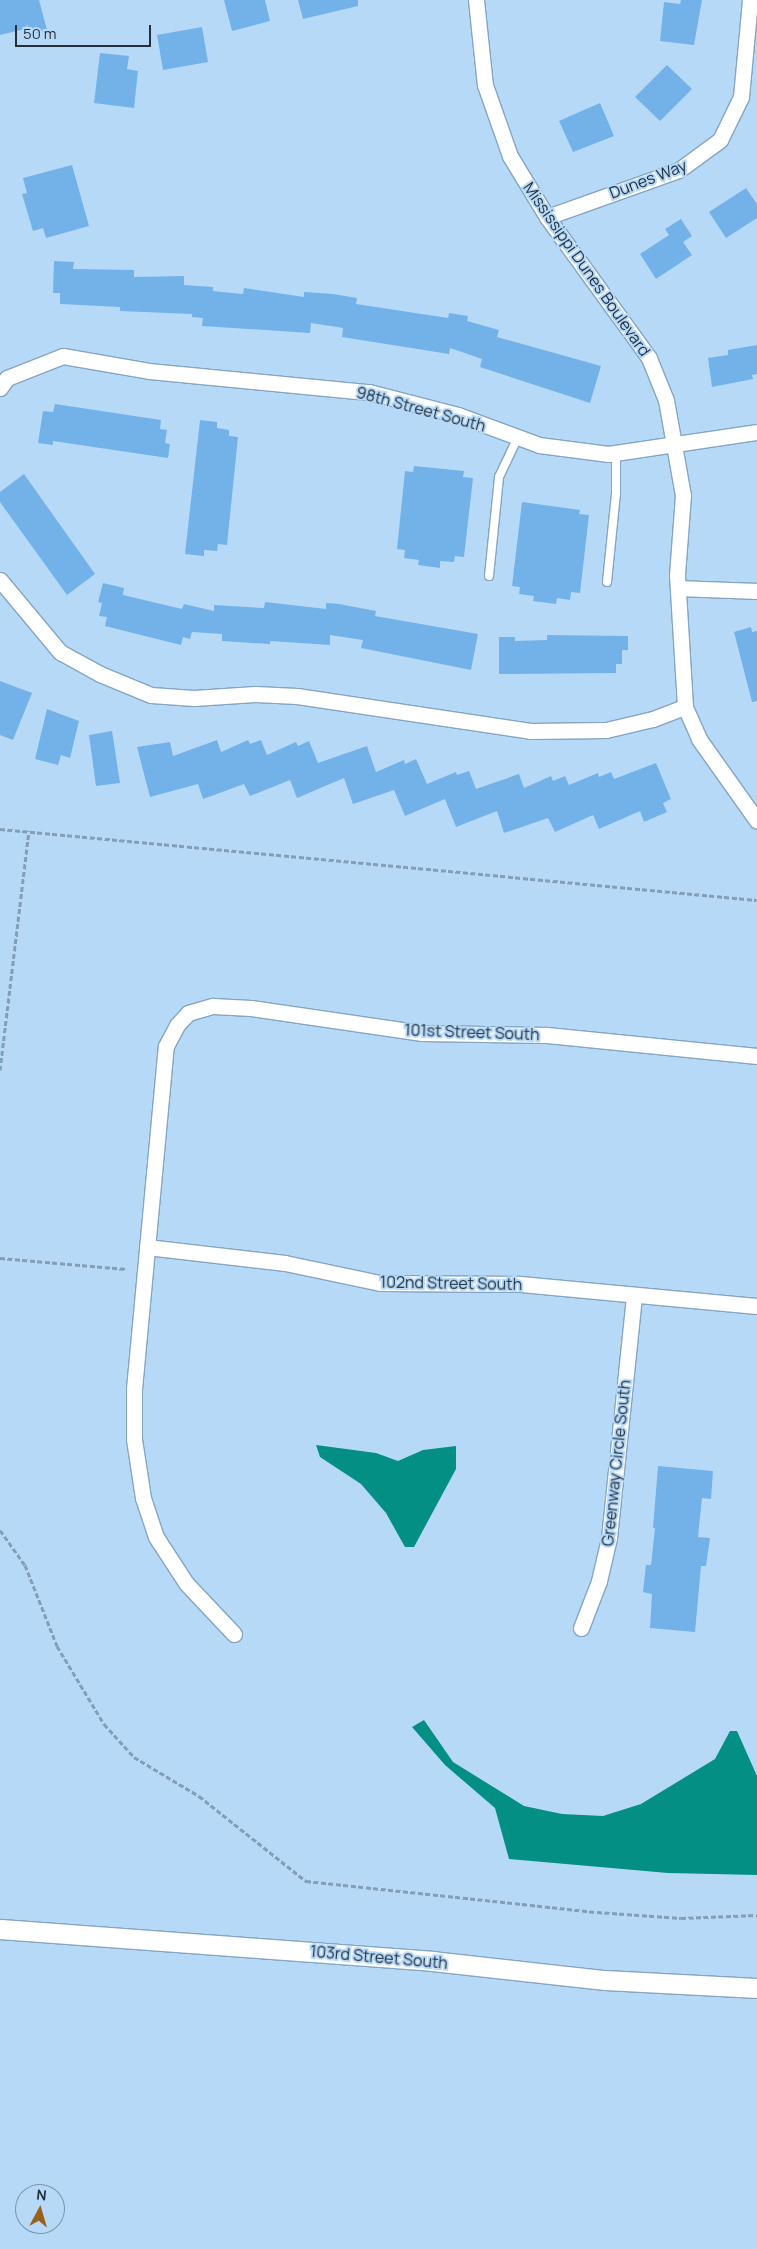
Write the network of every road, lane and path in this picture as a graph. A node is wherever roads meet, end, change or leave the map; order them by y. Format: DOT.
graph roads {
  1 [pos="476,0"];
  2 [pos="750,0"];
  3 [pos="547,217"];
  4 [pos="0,388"];
  5 [pos="757,432"];
  6 [pos="518,437"];
  7 [pos="675,443"];
  8 [pos="616,454"];
  9 [pos="489,576"];
  10 [pos="0,580"];
  11 [pos="607,582"];
  12 [pos="678,588"];
  13 [pos="757,591"];
  14 [pos="686,706"];
  15 [pos="757,821"];
  16 [pos="0,829"];
  17 [pos="29,832"];
  18 [pos="757,900"];
  19 [pos="757,1056"];
  20 [pos="0,1070"];
  21 [pos="147,1247"];
  22 [pos="0,1258"];
  23 [pos="126,1269"];
  24 [pos="634,1295"];
  25 [pos="757,1306"];
  26 [pos="0,1530"];
  27 [pos="581,1628"];
  28 [pos="234,1634"];
  29 [pos="757,1915"];
  30 [pos="0,1929"];
  31 [pos="757,1988"];
  1 -- 3 [label="street, Mississippi Dunes Boulevard"];
  2 -- 3 [label="street, Dunes Way"];
  3 -- 7 [label="street, Mississippi Dunes Boulevard"];
  4 -- 6 [label="street, 98th Street South"];
  5 -- 7 [label="street, 98th Street South"];
  6 -- 8 [label="street, 98th Street South"];
  6 -- 9 [label="lane"];
  7 -- 8 [label="street, 98th Street South"];
  7 -- 12 [label="street, Mississippi Dunes Boulevard"];
  8 -- 11 [label="lane"];
  10 -- 14 [label="street"];
  12 -- 13 [label="street"];
  12 -- 14 [label="street, Mississippi Dunes Boulevard"];
  14 -- 15 [label="street, Mississippi Dunes Boulevard"];
  16 -- 17 [label="path"];
  17 -- 18 [label="path"];
  17 -- 20 [label="path"];
  19 -- 21 [label="street, 101st Street South"];
  21 -- 24 [label="street, 102nd Street South"];
  21 -- 28 [label="street"];
  22 -- 23 [label="path"];
  24 -- 25 [label="street, 102nd Street South"];
  24 -- 27 [label="street, Greenway Circle South"];
  26 -- 29 [label="path"];
  30 -- 31 [label="street, 103rd Street South"];
}
